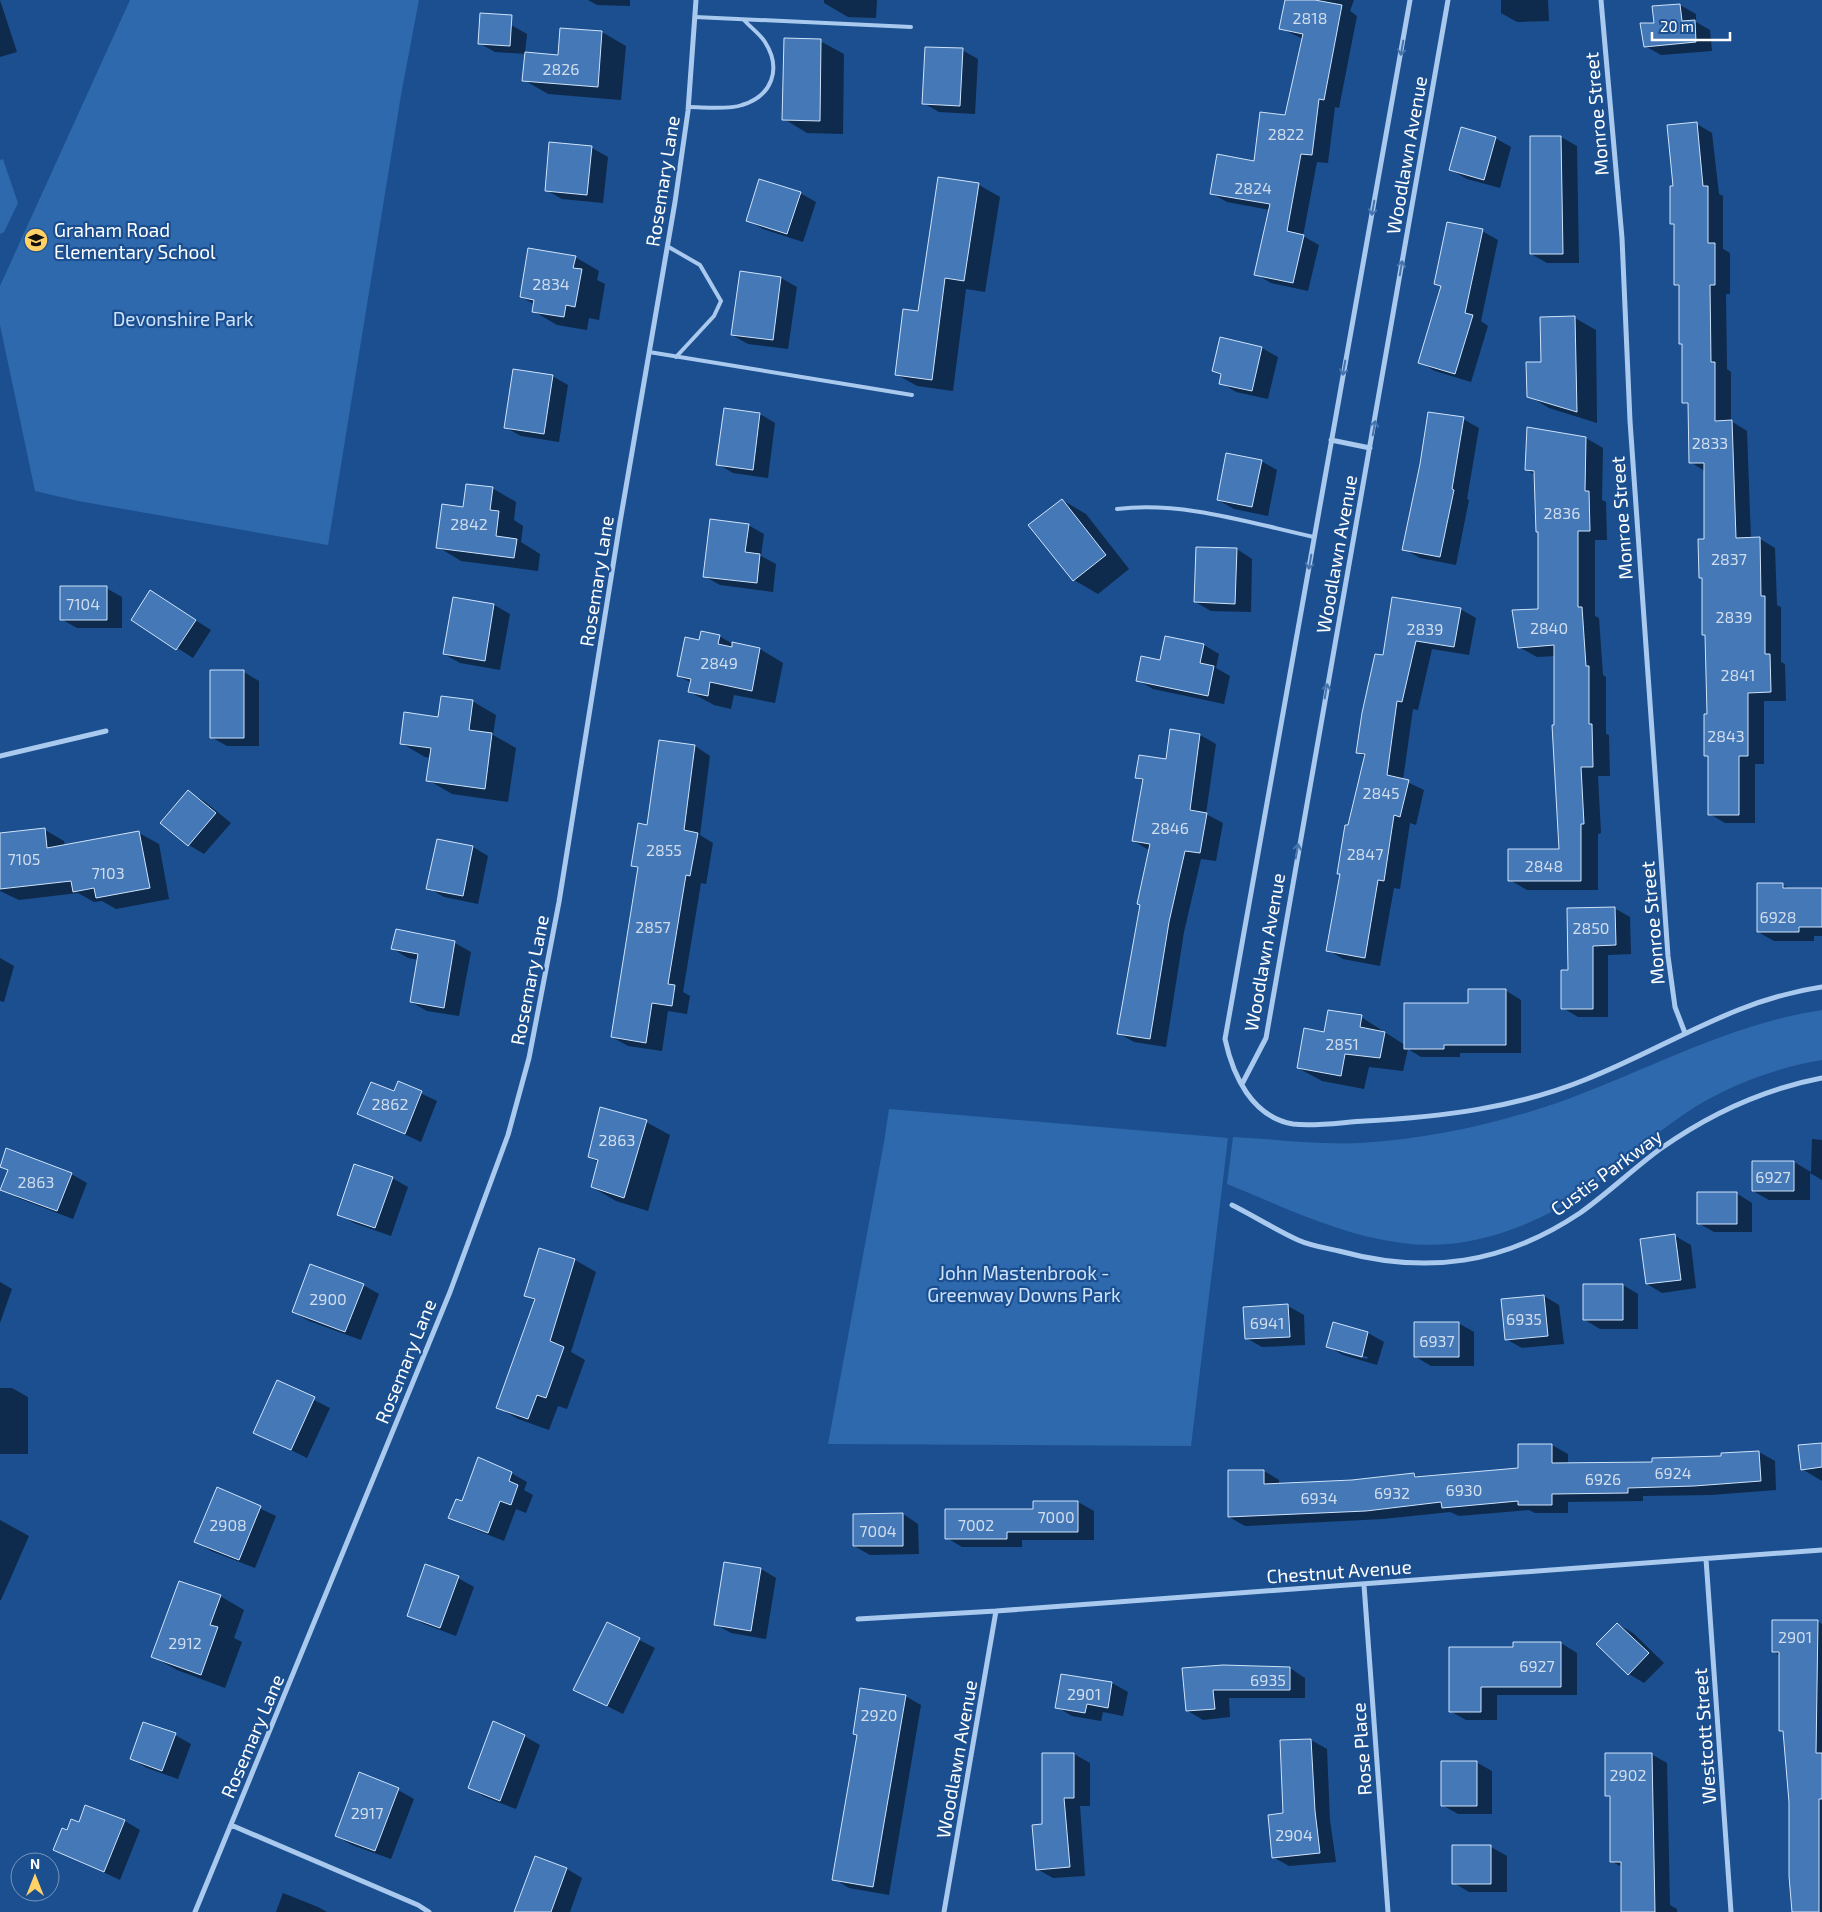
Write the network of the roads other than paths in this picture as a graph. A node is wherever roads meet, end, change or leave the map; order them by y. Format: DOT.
graph roads {
  1 [pos="696,0"];
  2 [pos="1410,0"];
  3 [pos="1448,0"];
  4 [pos="1600,0"];
  5 [pos="695,17"];
  6 [pos="744,20"];
  7 [pos="911,27"];
  8 [pos="689,107"];
  9 [pos="667,246"];
  10 [pos="649,352"];
  11 [pos="676,357"];
  12 [pos="912,396"];
  13 [pos="1331,440"];
  14 [pos="1370,448"];
  15 [pos="1117,509"];
  16 [pos="1314,537"];
  17 [pos="106,731"];
  18 [pos="0,756"];
  19 [pos="1822,987"];
  20 [pos="1685,1033"];
  21 [pos="1822,1078"];
  22 [pos="1242,1084"];
  23 [pos="1232,1205"];
  24 [pos="1822,1550"];
  25 [pos="1706,1559"];
  26 [pos="1364,1584"];
  27 [pos="996,1611"];
  28 [pos="858,1618"];
  29 [pos="231,1825"];
  30 [pos="195,1912"];
  31 [pos="428,1912"];
  32 [pos="944,1912"];
  33 [pos="1388,1912"];
  34 [pos="1730,1912"];
  1 -- 5 [label="street, Rosemary Lane"];
  2 -- 13 [label="street, Woodlawn Avenue, one-way"];
  14 -- 3 [label="street, Woodlawn Avenue, one-way"];
  4 -- 20 [label="street, Monroe Street"];
  5 -- 6 [label="lane"];
  5 -- 8 [label="street, Rosemary Lane"];
  6 -- 7 [label="lane"];
  6 -- 8 [label="lane"];
  8 -- 9 [label="street, Rosemary Lane"];
  9 -- 10 [label="street, Rosemary Lane"];
  9 -- 11 [label="lane"];
  10 -- 11 [label="lane"];
  10 -- 29 [label="street, Rosemary Lane"];
  11 -- 12 [label="lane"];
  13 -- 14 [label="street"];
  13 -- 16 [label="street, Woodlawn Avenue"];
  22 -- 14 [label="street, Woodlawn Avenue, one-way"];
  15 -- 16 [label="lane"];
  16 -- 22 [label="street, Woodlawn Avenue, one-way"];
  17 -- 18 [label="street"];
  19 -- 20 [label="street"];
  20 -- 22 [label="street"];
  21 -- 23 [label="street, Custis Parkway"];
  24 -- 25 [label="street, Chestnut Avenue"];
  25 -- 26 [label="street, Chestnut Avenue"];
  25 -- 34 [label="street, Westcott Street"];
  26 -- 27 [label="street, Chestnut Avenue"];
  26 -- 33 [label="street, Rose Place"];
  27 -- 28 [label="street, Chestnut Avenue"];
  27 -- 32 [label="street, Woodlawn Avenue"];
  29 -- 30 [label="street, Rosemary Lane"];
  29 -- 31 [label="street"];
}
